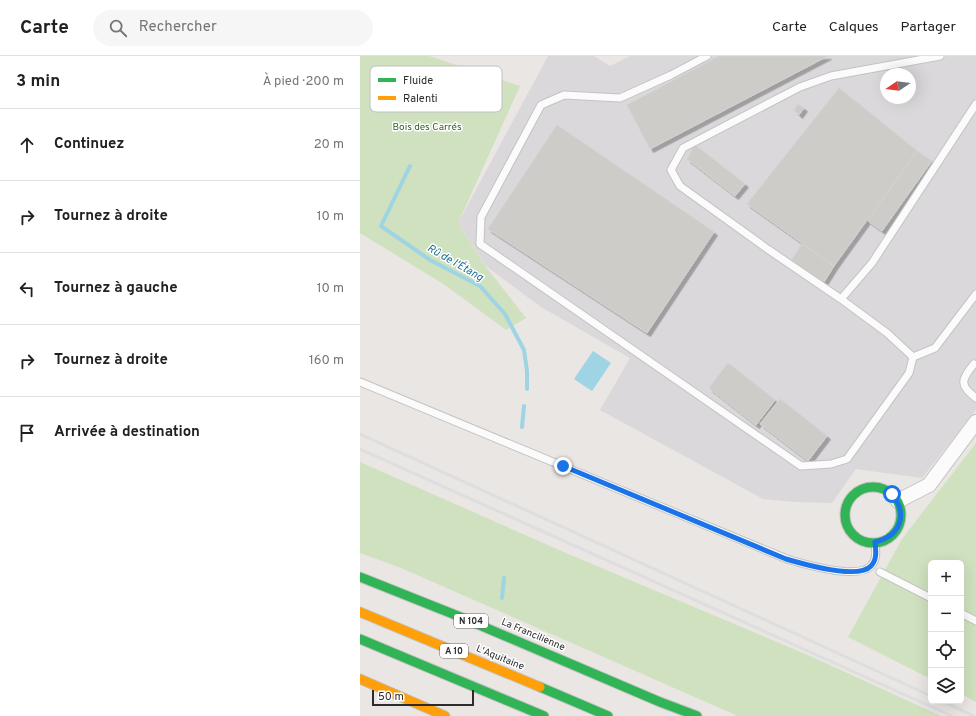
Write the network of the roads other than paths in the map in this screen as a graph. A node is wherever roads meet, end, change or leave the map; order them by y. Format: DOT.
graph roads {
  1 [pos="707,56"];
  2 [pos="940,56"];
  3 [pos="976,104"];
  4 [pos="976,294"];
  5 [pos="840,299"];
  6 [pos="913,357"];
  7 [pos="974,364"];
  8 [pos="360,382"];
  9 [pos="976,398"];
  10 [pos="976,422"];
  11 [pos="898,501"];
  12 [pos="875,542"];
  13 [pos="880,572"];
  14 [pos="360,577"];
  15 [pos="928,596"];
  16 [pos="360,612"];
  17 [pos="964,615"];
  18 [pos="976,621"];
  19 [pos="360,639"];
  20 [pos="360,679"];
  21 [pos="660,702"];
  22 [pos="445,716"];
  23 [pos="544,716"];
  24 [pos="608,716"];
  25 [pos="687,716"];
  26 [pos="697,716"];
  1 -- 6 [label="lane"];
  2 -- 5 [label="lane"];
  3 -- 5 [label="lane"];
  4 -- 6 [label="lane"];
  5 -- 6 [label="lane"];
  7 -- 9 [label="lane"];
  8 -- 12 [label="lane"];
  10 -- 11 [label="street"];
  11 -- 12 [label="main road"];
  11 -- 12 [label="main road"];
  13 -- 15 [label="lane"];
  14 -- 21 [label="main road, La Francilienne / N 104"];
  16 -- 24 [label="main road, L'Aquitaine / A 10"];
  17 -- 18 [label="lane"];
  19 -- 23 [label="main road, A 10"];
  20 -- 22 [label="main road"];
  21 -- 25 [label="main road"];
  21 -- 26 [label="main road, La Francilienne / N 104"];
}
